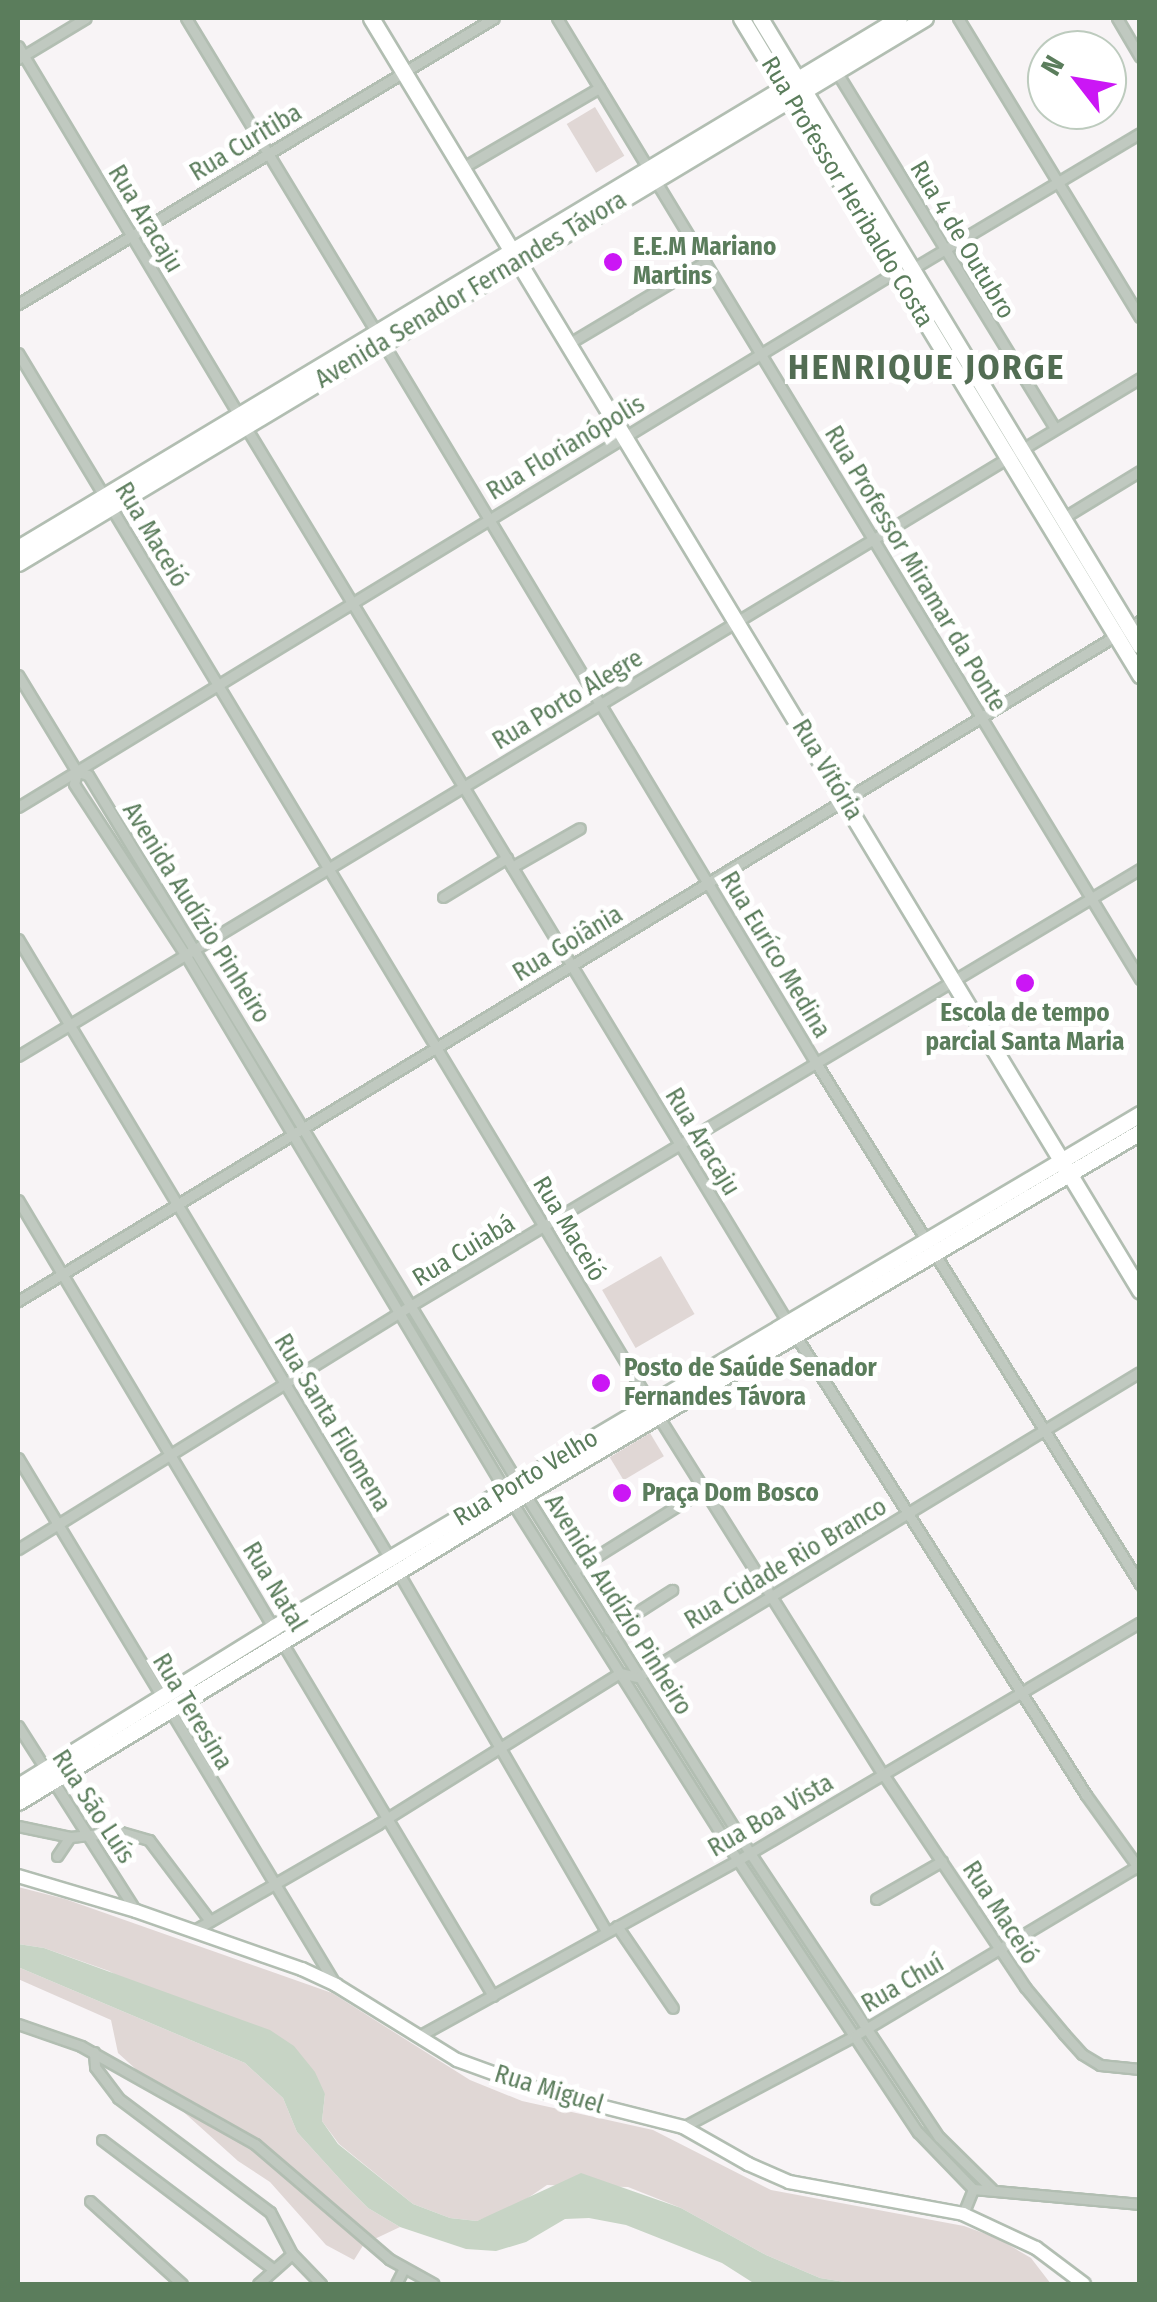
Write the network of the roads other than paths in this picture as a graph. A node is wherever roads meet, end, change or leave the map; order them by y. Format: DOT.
graph roads {
  1 [pos="86,18"];
  2 [pos="186,18"];
  3 [pos="371,18"];
  4 [pos="494,18"];
  5 [pos="557,18"];
  6 [pos="741,18"];
  7 [pos="760,18"];
  8 [pos="898,18"];
  9 [pos="925,18"];
  10 [pos="958,18"];
  11 [pos="1116,18"];
  12 [pos="19,53"];
  13 [pos="1140,56"];
  14 [pos="404,72"];
  15 [pos="836,72"];
  16 [pos="600,88"];
  17 [pos="793,88"];
  18 [pos="1140,132"];
  19 [pos="268,153"];
  20 [pos="462,168"];
  21 [pos="652,174"];
  22 [pos="1057,182"];
  23 [pos="132,235"];
  24 [pos="945,250"];
  25 [pos="516,255"];
  26 [pos="705,262"];
  27 [pos="903,270"];
  28 [pos="18,304"];
  29 [pos="1140,318"];
  30 [pos="380,337"];
  31 [pos="568,344"];
  32 [pos="18,353"];
  33 [pos="762,354"];
  34 [pos="1138,382"];
  35 [pos="242,420"];
  36 [pos="1055,428"];
  37 [pos="625,435"];
  38 [pos="1014,452"];
  39 [pos="1140,471"];
  40 [pos="107,501"];
  41 [pos="1064,518"];
  42 [pos="488,519"];
  43 [pos="871,538"];
  44 [pos="18,548"];
  45 [pos="18,562"];
  46 [pos="356,604"];
  47 [pos="737,621"];
  48 [pos="1128,628"];
  49 [pos="1140,646"];
  50 [pos="18,675"];
  51 [pos="1140,675"];
  52 [pos="220,687"];
  53 [pos="600,705"];
  54 [pos="982,719"];
  55 [pos="77,772"];
  56 [pos="464,785"];
  57 [pos="847,802"];
  58 [pos="18,807"];
  59 [pos="580,828"];
  60 [pos="510,863"];
  61 [pos="1140,869"];
  62 [pos="330,870"];
  63 [pos="710,883"];
  64 [pos="443,897"];
  65 [pos="1091,898"];
  66 [pos="18,939"];
  67 [pos="190,951"];
  68 [pos="571,965"];
  69 [pos="1140,978"];
  70 [pos="954,980"];
  71 [pos="68,1024"];
  72 [pos="437,1047"];
  73 [pos="18,1056"];
  74 [pos="816,1063"];
  75 [pos="1140,1114"];
  76 [pos="299,1132"];
  77 [pos="1140,1132"];
  78 [pos="1112,1140"];
  79 [pos="680,1145"];
  80 [pos="1065,1167"];
  81 [pos="345,1196"];
  82 [pos="18,1200"];
  83 [pos="334,1202"];
  84 [pos="178,1205"];
  85 [pos="544,1227"];
  86 [pos="929,1246"];
  87 [pos="62,1274"];
  88 [pos="1140,1291"];
  89 [pos="18,1301"];
  90 [pos="410,1306"];
  91 [pos="399,1314"];
  92 [pos="792,1328"];
  93 [pos="435,1346"];
  94 [pos="422,1353"];
  95 [pos="1140,1372"];
  96 [pos="287,1385"];
  97 [pos="655,1410"];
  98 [pos="1042,1430"];
  99 [pos="173,1454"];
  100 [pos="18,1458"];
  101 [pos="704,1489"];
  102 [pos="515,1492"];
  103 [pos="908,1514"];
  104 [pos="59,1524"];
  105 [pos="18,1549"];
  106 [pos="394,1565"];
  107 [pos="573,1571"];
  108 [pos="1140,1584"];
  109 [pos="672,1590"];
  110 [pos="771,1598"];
  111 [pos="1140,1622"];
  112 [pos="609,1630"];
  113 [pos="278,1634"];
  114 [pos="620,1674"];
  115 [pos="638,1677"];
  116 [pos="1022,1694"];
  117 [pos="163,1704"];
  118 [pos="18,1726"];
  119 [pos="499,1750"];
  120 [pos="883,1774"];
  121 [pos="47,1775"];
  122 [pos="18,1786"];
  123 [pos="18,1802"];
  124 [pos="386,1817"];
  125 [pos="18,1826"];
  126 [pos="85,1834"];
  127 [pos="70,1837"];
  128 [pos="750,1853"];
  129 [pos="57,1856"];
  130 [pos="737,1859"];
  131 [pos="942,1861"];
  132 [pos="1139,1867"];
  133 [pos="19,1874"];
  134 [pos="272,1886"];
  135 [pos="876,1899"];
  136 [pos="136,1910"];
  137 [pos="793,1920"];
  138 [pos="210,1921"];
  139 [pos="617,1926"];
  140 [pos="781,1926"];
  141 [pos="193,1931"];
  142 [pos="606,1931"];
  143 [pos="1000,1950"];
  144 [pos="336,1985"];
  145 [pos="493,1996"];
  146 [pos="673,2008"];
  147 [pos="18,2024"];
  148 [pos="864,2030"];
  149 [pos="418,2036"];
  150 [pos="854,2036"];
  151 [pos="94,2052"];
  152 [pos="1140,2068"];
  153 [pos="683,2127"];
  154 [pos="102,2140"];
  155 [pos="973,2188"];
  156 [pos="992,2189"];
  157 [pos="90,2201"];
  158 [pos="1140,2204"];
  159 [pos="963,2214"];
  160 [pos="292,2254"];
  161 [pos="272,2269"];
  162 [pos="403,2270"];
  163 [pos="182,2284"];
  164 [pos="258,2284"];
  165 [pos="321,2284"];
  166 [pos="396,2284"];
  167 [pos="434,2284"];
  168 [pos="1084,2284"];
  1 -- 12 [label="street"];
  2 -- 19 [label="street, Rua Euríco Medina"];
  3 -- 14 [label="main road, Rua Vitória"];
  4 -- 14 [label="street, Rua Curitiba"];
  5 -- 16 [label="street, Rua Professor Miramar da Ponte"];
  6 -- 17 [label="main road, Rua Professor Heribaldo Costa"];
  7 -- 17 [label="main road, Rua Professor Heribaldo Costa"];
  8 -- 17 [label="main road, Avenida Senador Fernandes Távora"];
  9 -- 15 [label="main road, Avenida Senador Fernandes Távora"];
  10 -- 22 [label="street"];
  11 -- 13 [label="street"];
  12 -- 23 [label="street, Rua Aracaju"];
  14 -- 19 [label="street, Rua Curitiba"];
  14 -- 20 [label="main road, Rua Vitória"];
  15 -- 17 [label="main road, Avenida Senador Fernandes Távora"];
  15 -- 24 [label="street, Rua 4 de Outubro"];
  16 -- 20 [label="street"];
  16 -- 21 [label="street, Rua Professor Miramar da Ponte"];
  17 -- 21 [label="main road, Avenida Senador Fernandes Távora"];
  17 -- 27 [label="main road, Rua Professor Heribaldo Costa"];
  18 -- 22 [label="street, Rua Florianópolis"];
  19 -- 23 [label="street, Rua Curitiba"];
  19 -- 30 [label="street, Rua Euríco Medina"];
  20 -- 25 [label="main road, Rua Vitória"];
  21 -- 25 [label="main road, Avenida Senador Fernandes Távora"];
  21 -- 26 [label="street, Rua Professor Miramar da Ponte"];
  22 -- 24 [label="street, Rua Florianópolis"];
  22 -- 29 [label="street"];
  23 -- 28 [label="street, Rua Curitiba"];
  23 -- 35 [label="street, Rua Aracaju"];
  24 -- 27 [label="street, Rua Florianópolis"];
  24 -- 36 [label="street, Rua 4 de Outubro"];
  25 -- 30 [label="main road, Avenida Senador Fernandes Távora"];
  25 -- 31 [label="main road, Rua Vitória"];
  26 -- 31 [label="street"];
  26 -- 33 [label="street, Rua Professor Miramar da Ponte"];
  27 -- 33 [label="street, Rua Florianópolis"];
  27 -- 38 [label="main road, Rua Professor Heribaldo Costa"];
  30 -- 35 [label="main road, Avenida Senador Fernandes Távora"];
  30 -- 42 [label="street, Rua Euríco Medina"];
  31 -- 37 [label="main road, Rua Vitória"];
  32 -- 40 [label="street, Rua Maceió"];
  33 -- 37 [label="street, Rua Florianópolis"];
  33 -- 43 [label="street, Rua Professor Miramar da Ponte"];
  34 -- 36 [label="street, Rua Porto Alegre"];
  35 -- 40 [label="main road, Avenida Senador Fernandes Távora"];
  35 -- 46 [label="street, Rua Aracaju"];
  36 -- 38 [label="street, Rua Porto Alegre"];
  37 -- 42 [label="street, Rua Florianópolis"];
  37 -- 47 [label="main road, Rua Vitória"];
  38 -- 41 [label="main road, Rua Professor Heribaldo Costa"];
  38 -- 43 [label="street, Rua Porto Alegre"];
  38 -- 48 [label="main road, Rua Professor Heribaldo Costa"];
  39 -- 41 [label="street"];
  40 -- 44 [label="main road, Avenida Senador Fernandes Távora"];
  40 -- 45 [label="main road, Avenida Senador Fernandes Távora"];
  40 -- 52 [label="street, Rua Maceió"];
  41 -- 48 [label="main road, Rua Professor Heribaldo Costa"];
  42 -- 46 [label="street, Rua Florianópolis"];
  42 -- 53 [label="street, Rua Euríco Medina"];
  43 -- 47 [label="street, Rua Porto Alegre"];
  43 -- 54 [label="street, Rua Professor Miramar da Ponte"];
  46 -- 52 [label="street, Rua Florianópolis"];
  46 -- 56 [label="street, Rua Aracaju"];
  47 -- 53 [label="street, Rua Porto Alegre"];
  47 -- 57 [label="main road, Rua Vitória"];
  48 -- 49 [label="main road, Rua Professor Heribaldo Costa"];
  48 -- 51 [label="main road, Rua Professor Heribaldo Costa"];
  48 -- 54 [label="street, Rua Goiânia"];
  50 -- 55 [label="street, Avenida Audízio Pinheiro"];
  52 -- 55 [label="street, Rua Florianópolis"];
  52 -- 62 [label="street, Rua Maceió"];
  53 -- 56 [label="street, Rua Porto Alegre"];
  53 -- 63 [label="street, Rua Euríco Medina"];
  54 -- 57 [label="street, Rua Goiânia"];
  54 -- 65 [label="street, Rua Professor Miramar da Ponte"];
  55 -- 58 [label="street, Rua Florianópolis"];
  55 -- 67 [label="street, Avenida Audízio Pinheiro"];
  56 -- 60 [label="street, Rua Aracaju"];
  56 -- 62 [label="street, Rua Porto Alegre"];
  57 -- 63 [label="street, Rua Goiânia"];
  57 -- 70 [label="main road, Rua Vitória"];
  59 -- 60 [label="street"];
  60 -- 64 [label="street"];
  60 -- 68 [label="street, Rua Aracaju"];
  61 -- 65 [label="street, Rua Cuiabá"];
  62 -- 67 [label="street, Rua Porto Alegre"];
  62 -- 72 [label="street, Rua Maceió"];
  63 -- 68 [label="street, Rua Goiânia"];
  63 -- 74 [label="street, Rua Euríco Medina"];
  65 -- 69 [label="street, Rua Professor Miramar da Ponte"];
  65 -- 70 [label="street, Rua Cuiabá"];
  66 -- 71 [label="street, Rua Santa Filomena"];
  67 -- 71 [label="street, Rua Porto Alegre"];
  67 -- 76 [label="street, Avenida Audízio Pinheiro"];
  68 -- 72 [label="street, Rua Goiânia"];
  68 -- 79 [label="street, Rua Aracaju"];
  70 -- 74 [label="street, Rua Cuiabá"];
  70 -- 80 [label="main road, Rua Vitória"];
  71 -- 73 [label="street, Rua Porto Alegre"];
  71 -- 84 [label="street, Rua Santa Filomena"];
  72 -- 76 [label="street, Rua Goiânia"];
  72 -- 85 [label="street, Rua Maceió"];
  74 -- 79 [label="street, Rua Cuiabá"];
  74 -- 86 [label="street, Rua Euríco Medina"];
  75 -- 78 [label="main road, Rua Porto Velho"];
  76 -- 81 [label="street, Avenida Audízio Pinheiro"];
  76 -- 83 [label="street, Avenida Audízio Pinheiro"];
  76 -- 84 [label="street, Rua Goiânia"];
  77 -- 78 [label="main road, Rua Porto Velho"];
  78 -- 80 [label="main road, Rua Porto Velho"];
  79 -- 85 [label="street, Rua Cuiabá"];
  79 -- 92 [label="street, Rua Aracaju"];
  80 -- 86 [label="main road, Rua Porto Velho"];
  80 -- 88 [label="main road, Rua Vitória"];
  81 -- 83 [label="street"];
  81 -- 90 [label="street, Avenida Audízio Pinheiro"];
  82 -- 87 [label="street, Rua Natal"];
  83 -- 91 [label="street, Avenida Audízio Pinheiro"];
  84 -- 87 [label="street, Rua Goiânia"];
  84 -- 96 [label="street, Rua Santa Filomena"];
  85 -- 90 [label="street, Rua Cuiabá"];
  85 -- 97 [label="street, Rua Maceió"];
  86 -- 92 [label="main road, Rua Porto Velho"];
  86 -- 98 [label="street, Rua Euríco Medina"];
  87 -- 89 [label="street, Rua Goiânia"];
  87 -- 99 [label="street, Rua Natal"];
  90 -- 91 [label="street, Rua Cuiabá"];
  90 -- 93 [label="street, Avenida Audízio Pinheiro"];
  91 -- 94 [label="street, Avenida Audízio Pinheiro"];
  91 -- 96 [label="street, Rua Cuiabá"];
  92 -- 97 [label="main road, Rua Porto Velho"];
  92 -- 103 [label="street, Rua Aracaju"];
  93 -- 94 [label="street"];
  93 -- 102 [label="street, Avenida Audízio Pinheiro"];
  94 -- 102 [label="street, Avenida Audízio Pinheiro"];
  95 -- 98 [label="street, Rua Cidade Rio Branco"];
  96 -- 99 [label="street, Rua Cuiabá"];
  96 -- 106 [label="street, Rua Santa Filomena"];
  97 -- 101 [label="street, Rua Maceió"];
  97 -- 102 [label="main road, Rua Porto Velho"];
  98 -- 103 [label="street, Rua Cidade Rio Branco"];
  98 -- 108 [label="street, Rua Euríco Medina"];
  99 -- 104 [label="street, Rua Cuiabá"];
  99 -- 113 [label="street, Rua Natal"];
  100 -- 104 [label="street, Rua Teresina"];
  101 -- 107 [label="street"];
  101 -- 110 [label="street, Rua Maceió"];
  102 -- 106 [label="main road, Rua Porto Velho"];
  102 -- 107 [label="street, Avenida Audízio Pinheiro"];
  102 -- 114 [label="street, Avenida Audízio Pinheiro"];
  103 -- 110 [label="street, Rua Cidade Rio Branco"];
  103 -- 116 [label="street, Rua Aracaju"];
  104 -- 105 [label="street, Rua Cuiabá"];
  104 -- 117 [label="street, Rua Teresina"];
  106 -- 113 [label="main road, Rua Porto Velho"];
  106 -- 119 [label="street, Rua Santa Filomena"];
  107 -- 112 [label="street, Avenida Audízio Pinheiro"];
  109 -- 112 [label="street"];
  110 -- 115 [label="street, Rua Cidade Rio Branco"];
  110 -- 120 [label="street, Rua Maceió"];
  111 -- 116 [label="street, Rua Boa Vista"];
  112 -- 115 [label="street, Avenida Audízio Pinheiro"];
  113 -- 117 [label="main road, Rua Porto Velho"];
  113 -- 124 [label="street, Rua Natal"];
  114 -- 115 [label="street"];
  114 -- 119 [label="street"];
  114 -- 130 [label="street, Avenida Audízio Pinheiro"];
  115 -- 128 [label="street, Avenida Audízio Pinheiro"];
  116 -- 120 [label="street, Rua Boa Vista"];
  116 -- 132 [label="street, Rua Aracaju"];
  117 -- 121 [label="main road, Rua Porto Velho"];
  117 -- 134 [label="street, Rua Teresina"];
  118 -- 121 [label="street, Rua São Luís"];
  119 -- 124 [label="street"];
  119 -- 142 [label="street, Rua Santa Filomena"];
  120 -- 128 [label="street, Rua Boa Vista"];
  120 -- 131 [label="street, Rua Maceió"];
  121 -- 122 [label="main road, Rua Porto Velho"];
  121 -- 123 [label="main road, Rua Porto Velho"];
  121 -- 126 [label="street, Rua São Luís"];
  124 -- 134 [label="street"];
  124 -- 145 [label="street, Rua Natal"];
  125 -- 127 [label="street"];
  126 -- 127 [label="street"];
  126 -- 136 [label="street, Rua São Luís"];
  126 -- 138 [label="street"];
  127 -- 129 [label="street"];
  128 -- 130 [label="street, Rua Boa Vista"];
  128 -- 137 [label="street, Avenida Audízio Pinheiro"];
  130 -- 139 [label="street, Rua Boa Vista"];
  130 -- 140 [label="street, Avenida Audízio Pinheiro"];
  131 -- 135 [label="street"];
  131 -- 143 [label="street, Rua Maceió"];
  132 -- 143 [label="street, Rua Chuí"];
  133 -- 136 [label="main road, Rua Miguel"];
  134 -- 138 [label="street"];
  134 -- 144 [label="street, Rua Teresina"];
  136 -- 141 [label="main road, Rua Miguel"];
  137 -- 140 [label="street"];
  137 -- 148 [label="street, Avenida Audízio Pinheiro"];
  138 -- 141 [label="street"];
  139 -- 142 [label="street, Rua Boa Vista"];
  139 -- 146 [label="street"];
  140 -- 150 [label="street, Avenida Audízio Pinheiro"];
  141 -- 144 [label="main road, Rua Miguel"];
  142 -- 145 [label="street, Rua Boa Vista"];
  143 -- 148 [label="street, Rua Chuí"];
  143 -- 152 [label="street, Rua Maceió"];
  144 -- 149 [label="main road, Rua Miguel"];
  145 -- 149 [label="street, Rua Boa Vista"];
  147 -- 151 [label="street"];
  148 -- 150 [label="street, Rua Chuí"];
  148 -- 156 [label="street, Avenida Audízio Pinheiro"];
  149 -- 153 [label="main road, Rua Miguel"];
  150 -- 153 [label="street, Rua Chuí"];
  150 -- 155 [label="street, Avenida Audízio Pinheiro"];
  151 -- 160 [label="street"];
  151 -- 162 [label="street"];
  153 -- 159 [label="main road, Rua Miguel"];
  154 -- 161 [label="street"];
  155 -- 156 [label="street"];
  155 -- 159 [label="street"];
  156 -- 158 [label="street"];
  157 -- 163 [label="street"];
  159 -- 168 [label="main road, Rua Miguel"];
  160 -- 161 [label="street"];
  160 -- 165 [label="street"];
  161 -- 164 [label="street"];
  162 -- 166 [label="street"];
  162 -- 167 [label="street"];
}
